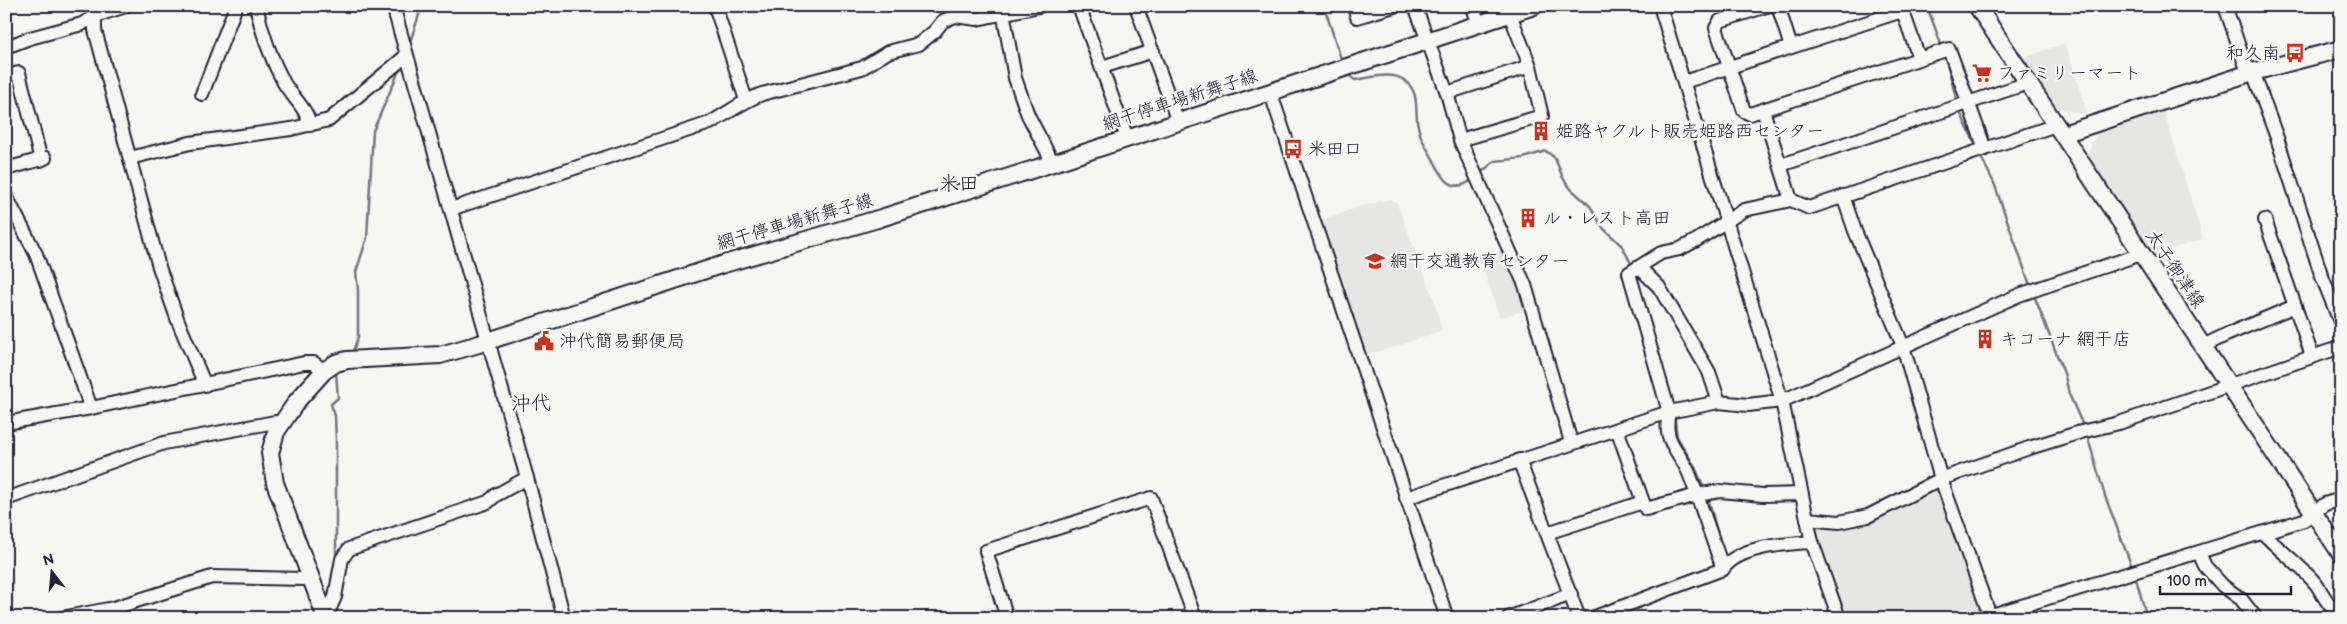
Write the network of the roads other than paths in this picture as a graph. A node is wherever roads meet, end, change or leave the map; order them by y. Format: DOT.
graph roads {
  1 [pos="126,6"];
  2 [pos="236,6"];
  3 [pos="256,6"];
  4 [pos="393,6"];
  5 [pos="715,6"];
  6 [pos="1039,6"];
  7 [pos="1079,6"];
  8 [pos="1136,6"];
  9 [pos="1354,6"];
  10 [pos="1394,6"];
  11 [pos="1416,6"];
  12 [pos="1472,6"];
  13 [pos="1534,6"];
  14 [pos="1660,6"];
  15 [pos="1767,6"];
  16 [pos="1778,6"];
  17 [pos="1977,6"];
  18 [pos="2225,6"];
  19 [pos="1901,9"];
  20 [pos="1004,10"];
  21 [pos="95,11"];
  22 [pos="1510,14"];
  23 [pos="1479,24"];
  24 [pos="1429,40"];
  25 [pos="6,47"];
  26 [pos="1792,47"];
  27 [pos="2341,49"];
  28 [pos="1153,51"];
  29 [pos="406,56"];
  30 [pos="1919,58"];
  31 [pos="1530,66"];
  32 [pos="1102,67"];
  33 [pos="1730,67"];
  34 [pos="2253,72"];
  35 [pos="6,76"];
  36 [pos="1684,82"];
  37 [pos="2028,83"];
  38 [pos="1270,91"];
  39 [pos="1447,93"];
  40 [pos="202,94"];
  41 [pos="746,100"];
  42 [pos="1968,104"];
  43 [pos="1763,110"];
  44 [pos="1178,122"];
  45 [pos="310,125"];
  46 [pos="2059,130"];
  47 [pos="1127,138"];
  48 [pos="1460,140"];
  49 [pos="1985,149"];
  50 [pos="130,158"];
  51 [pos="1053,163"];
  52 [pos="1781,165"];
  53 [pos="6,169"];
  54 [pos="6,196"];
  55 [pos="1843,196"];
  56 [pos="1791,200"];
  57 [pos="451,209"];
  58 [pos="2265,220"];
  59 [pos="1727,223"];
  60 [pos="2141,254"];
  61 [pos="1636,270"];
  62 [pos="2295,306"];
  63 [pos="2341,324"];
  64 [pos="488,342"];
  65 [pos="1903,346"];
  66 [pos="2203,346"];
  67 [pos="2341,347"];
  68 [pos="2312,356"];
  69 [pos="324,371"];
  70 [pos="205,385"];
  71 [pos="2229,386"];
  72 [pos="1782,401"];
  73 [pos="1719,402"];
  74 [pos="91,408"];
  75 [pos="1672,411"];
  76 [pos="6,423"];
  77 [pos="280,424"];
  78 [pos="1617,428"];
  79 [pos="1571,442"];
  80 [pos="1519,460"];
  81 [pos="527,478"];
  82 [pos="1941,479"];
  83 [pos="1703,494"];
  84 [pos="1802,494"];
  85 [pos="1406,498"];
  86 [pos="6,499"];
  87 [pos="2341,499"];
  88 [pos="1643,502"];
  89 [pos="2313,513"];
  90 [pos="1807,519"];
  91 [pos="1547,533"];
  92 [pos="2263,533"];
  93 [pos="1812,542"];
  94 [pos="2199,553"];
  95 [pos="2341,554"];
  96 [pos="1723,570"];
  97 [pos="310,576"];
  98 [pos="1571,594"];
  99 [pos="2341,613"];
  100 [pos="326,617"];
  101 [pos="1986,617"];
  102 [pos="61,618"];
  103 [pos="564,618"];
  104 [pos="1007,618"];
  105 [pos="1195,618"];
  106 [pos="1446,618"];
  107 [pos="1508,618"];
  108 [pos="1579,618"];
  109 [pos="1592,618"];
  110 [pos="1839,618"];
  111 [pos="2256,618"];
  1 -- 21 [label="street"];
  2 -- 40 [label="street"];
  3 -- 45 [label="street"];
  4 -- 29 [label="street"];
  5 -- 41 [label="street"];
  6 -- 20 [label="street"];
  7 -- 32 [label="street"];
  8 -- 28 [label="street"];
  9 -- 10 [label="street"];
  11 -- 24 [label="street"];
  12 -- 23 [label="street"];
  13 -- 22 [label="main road, 網干停車場新舞子線"];
  14 -- 36 [label="street"];
  15 -- 33 [label="street"];
  16 -- 26 [label="street"];
  17 -- 37 [label="main road, 太子御津線"];
  18 -- 34 [label="street"];
  19 -- 26 [label="street"];
  19 -- 30 [label="street"];
  20 -- 41 [label="street"];
  20 -- 51 [label="street"];
  21 -- 25 [label="street"];
  21 -- 50 [label="street"];
  22 -- 23 [label="main road, 網干停車場新舞子線"];
  22 -- 31 [label="street"];
  23 -- 24 [label="main road, 網干停車場新舞子線"];
  24 -- 38 [label="main road, 網干停車場新舞子線"];
  24 -- 39 [label="street"];
  26 -- 33 [label="street"];
  27 -- 34 [label="main road"];
  28 -- 32 [label="street"];
  28 -- 44 [label="street"];
  29 -- 45 [label="street"];
  29 -- 57 [label="street"];
  30 -- 42 [label="street"];
  30 -- 43 [label="street"];
  31 -- 39 [label="street"];
  31 -- 48 [label="street"];
  32 -- 47 [label="street"];
  33 -- 36 [label="street"];
  33 -- 43 [label="street"];
  34 -- 46 [label="main road"];
  34 -- 63 [label="street"];
  35 -- 53 [label="street"];
  36 -- 59 [label="street"];
  37 -- 42 [label="street"];
  37 -- 46 [label="main road, 太子御津線"];
  38 -- 44 [label="main road, 網干停車場新舞子線"];
  38 -- 85 [label="street"];
  39 -- 48 [label="street"];
  41 -- 57 [label="street"];
  42 -- 49 [label="street"];
  42 -- 52 [label="street"];
  43 -- 52 [label="street"];
  44 -- 47 [label="main road, 網干停車場新舞子線"];
  45 -- 50 [label="street"];
  46 -- 49 [label="street"];
  46 -- 60 [label="main road, 太子御津線"];
  47 -- 51 [label="main road, 網干停車場新舞子線"];
  48 -- 79 [label="street"];
  49 -- 55 [label="street"];
  50 -- 70 [label="street"];
  51 -- 64 [label="main road, 網干停車場新舞子線"];
  52 -- 56 [label="street"];
  54 -- 74 [label="street"];
  55 -- 56 [label="street"];
  55 -- 65 [label="street"];
  56 -- 59 [label="street"];
  57 -- 64 [label="street"];
  58 -- 62 [label="street"];
  59 -- 61 [label="street"];
  59 -- 72 [label="street"];
  60 -- 65 [label="street"];
  60 -- 66 [label="main road, 太子御津線"];
  61 -- 73 [label="street"];
  61 -- 75 [label="street"];
  62 -- 66 [label="street"];
  62 -- 68 [label="street"];
  64 -- 69 [label="main road, 網干停車場新舞子線"];
  64 -- 81 [label="street"];
  65 -- 72 [label="street"];
  65 -- 82 [label="street"];
  66 -- 71 [label="main road, 太子御津線"];
  67 -- 68 [label="street"];
  68 -- 71 [label="street"];
  69 -- 70 [label="street"];
  69 -- 77 [label="main road, 網干停車場新舞子線"];
  70 -- 74 [label="street"];
  71 -- 82 [label="street"];
  71 -- 89 [label="main road, 太子御津線"];
  72 -- 73 [label="street"];
  72 -- 84 [label="street"];
  73 -- 75 [label="street"];
  74 -- 76 [label="street"];
  75 -- 78 [label="street"];
  75 -- 83 [label="street"];
  77 -- 86 [label="street"];
  77 -- 97 [label="main road, 網干停車場新舞子線"];
  78 -- 79 [label="street"];
  78 -- 88 [label="street"];
  79 -- 80 [label="street"];
  80 -- 85 [label="street"];
  80 -- 91 [label="street"];
  81 -- 100 [label="street"];
  81 -- 103 [label="street"];
  82 -- 90 [label="street"];
  82 -- 101 [label="street"];
  83 -- 84 [label="street"];
  83 -- 88 [label="street"];
  83 -- 96 [label="street"];
  84 -- 90 [label="street"];
  85 -- 106 [label="street"];
  87 -- 89 [label="street"];
  88 -- 91 [label="street"];
  89 -- 92 [label="street"];
  89 -- 95 [label="main road, 太子御津線"];
  90 -- 93 [label="street"];
  91 -- 98 [label="street"];
  92 -- 94 [label="street"];
  92 -- 99 [label="street"];
  93 -- 96 [label="street"];
  93 -- 110 [label="street"];
  94 -- 101 [label="street"];
  94 -- 111 [label="street"];
  96 -- 109 [label="street"];
  97 -- 100 [label="main road, 網干停車場新舞子線"];
  97 -- 102 [label="street"];
  98 -- 107 [label="street"];
  98 -- 108 [label="street"];
  104 -- 105 [label="street"];
}
